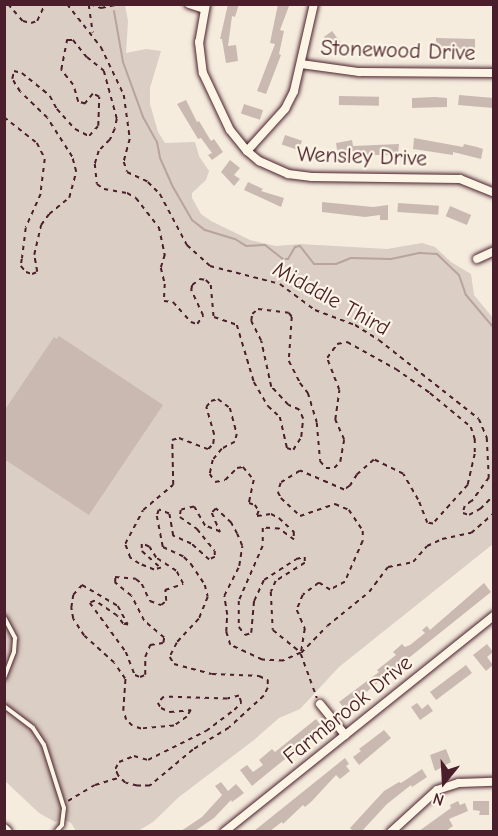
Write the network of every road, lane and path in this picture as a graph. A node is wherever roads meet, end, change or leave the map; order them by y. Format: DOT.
graph roads {
  1 [pos="8,4"];
  2 [pos="28,4"];
  3 [pos="34,4"];
  4 [pos="45,4"];
  5 [pos="67,4"];
  6 [pos="90,4"];
  7 [pos="120,4"];
  8 [pos="189,4"];
  9 [pos="314,4"];
  10 [pos="205,7"];
  11 [pos="93,35"];
  12 [pos="301,64"];
  13 [pos="494,73"];
  14 [pos="4,117"];
  15 [pos="247,152"];
  16 [pos="494,193"];
  17 [pos="494,251"];
  18 [pos="477,259"];
  19 [pos="494,495"];
  20 [pos="494,513"];
  21 [pos="4,617"];
  22 [pos="490,619"];
  23 [pos="494,630"];
  24 [pos="301,653"];
  25 [pos="4,678"];
  26 [pos="320,704"];
  27 [pos="4,706"];
  28 [pos="345,735"];
  29 [pos="120,778"];
  30 [pos="494,782"];
  31 [pos="63,805"];
  32 [pos="56,831"];
  33 [pos="224,831"];
  34 [pos="391,831"];
  1 -- 4 [label="path"];
  2 -- 3 [label="path"];
  5 -- 11 [label="path, Midddle Third"];
  6 -- 7 [label="path"];
  6 -- 11 [label="path"];
  8 -- 10 [label="street"];
  9 -- 12 [label="street"];
  10 -- 15 [label="street, Wensley Drive"];
  11 -- 19 [label="path, Midddle Third"];
  12 -- 13 [label="street, Stonewood Drive"];
  12 -- 15 [label="street"];
  14 -- 24 [label="path, Midddle Third"];
  15 -- 16 [label="street, Wensley Drive"];
  17 -- 18 [label="street"];
  20 -- 24 [label="path"];
  21 -- 25 [label="lane"];
  22 -- 23 [label="street"];
  22 -- 28 [label="street, Farmbrook Drive"];
  24 -- 26 [label="path"];
  24 -- 29 [label="path"];
  24 -- 29 [label="path"];
  26 -- 28 [label="street"];
  27 -- 31 [label="lane"];
  28 -- 33 [label="street, Farmbrook Drive"];
  29 -- 31 [label="path"];
  30 -- 34 [label="street"];
  31 -- 32 [label="lane"];
}
